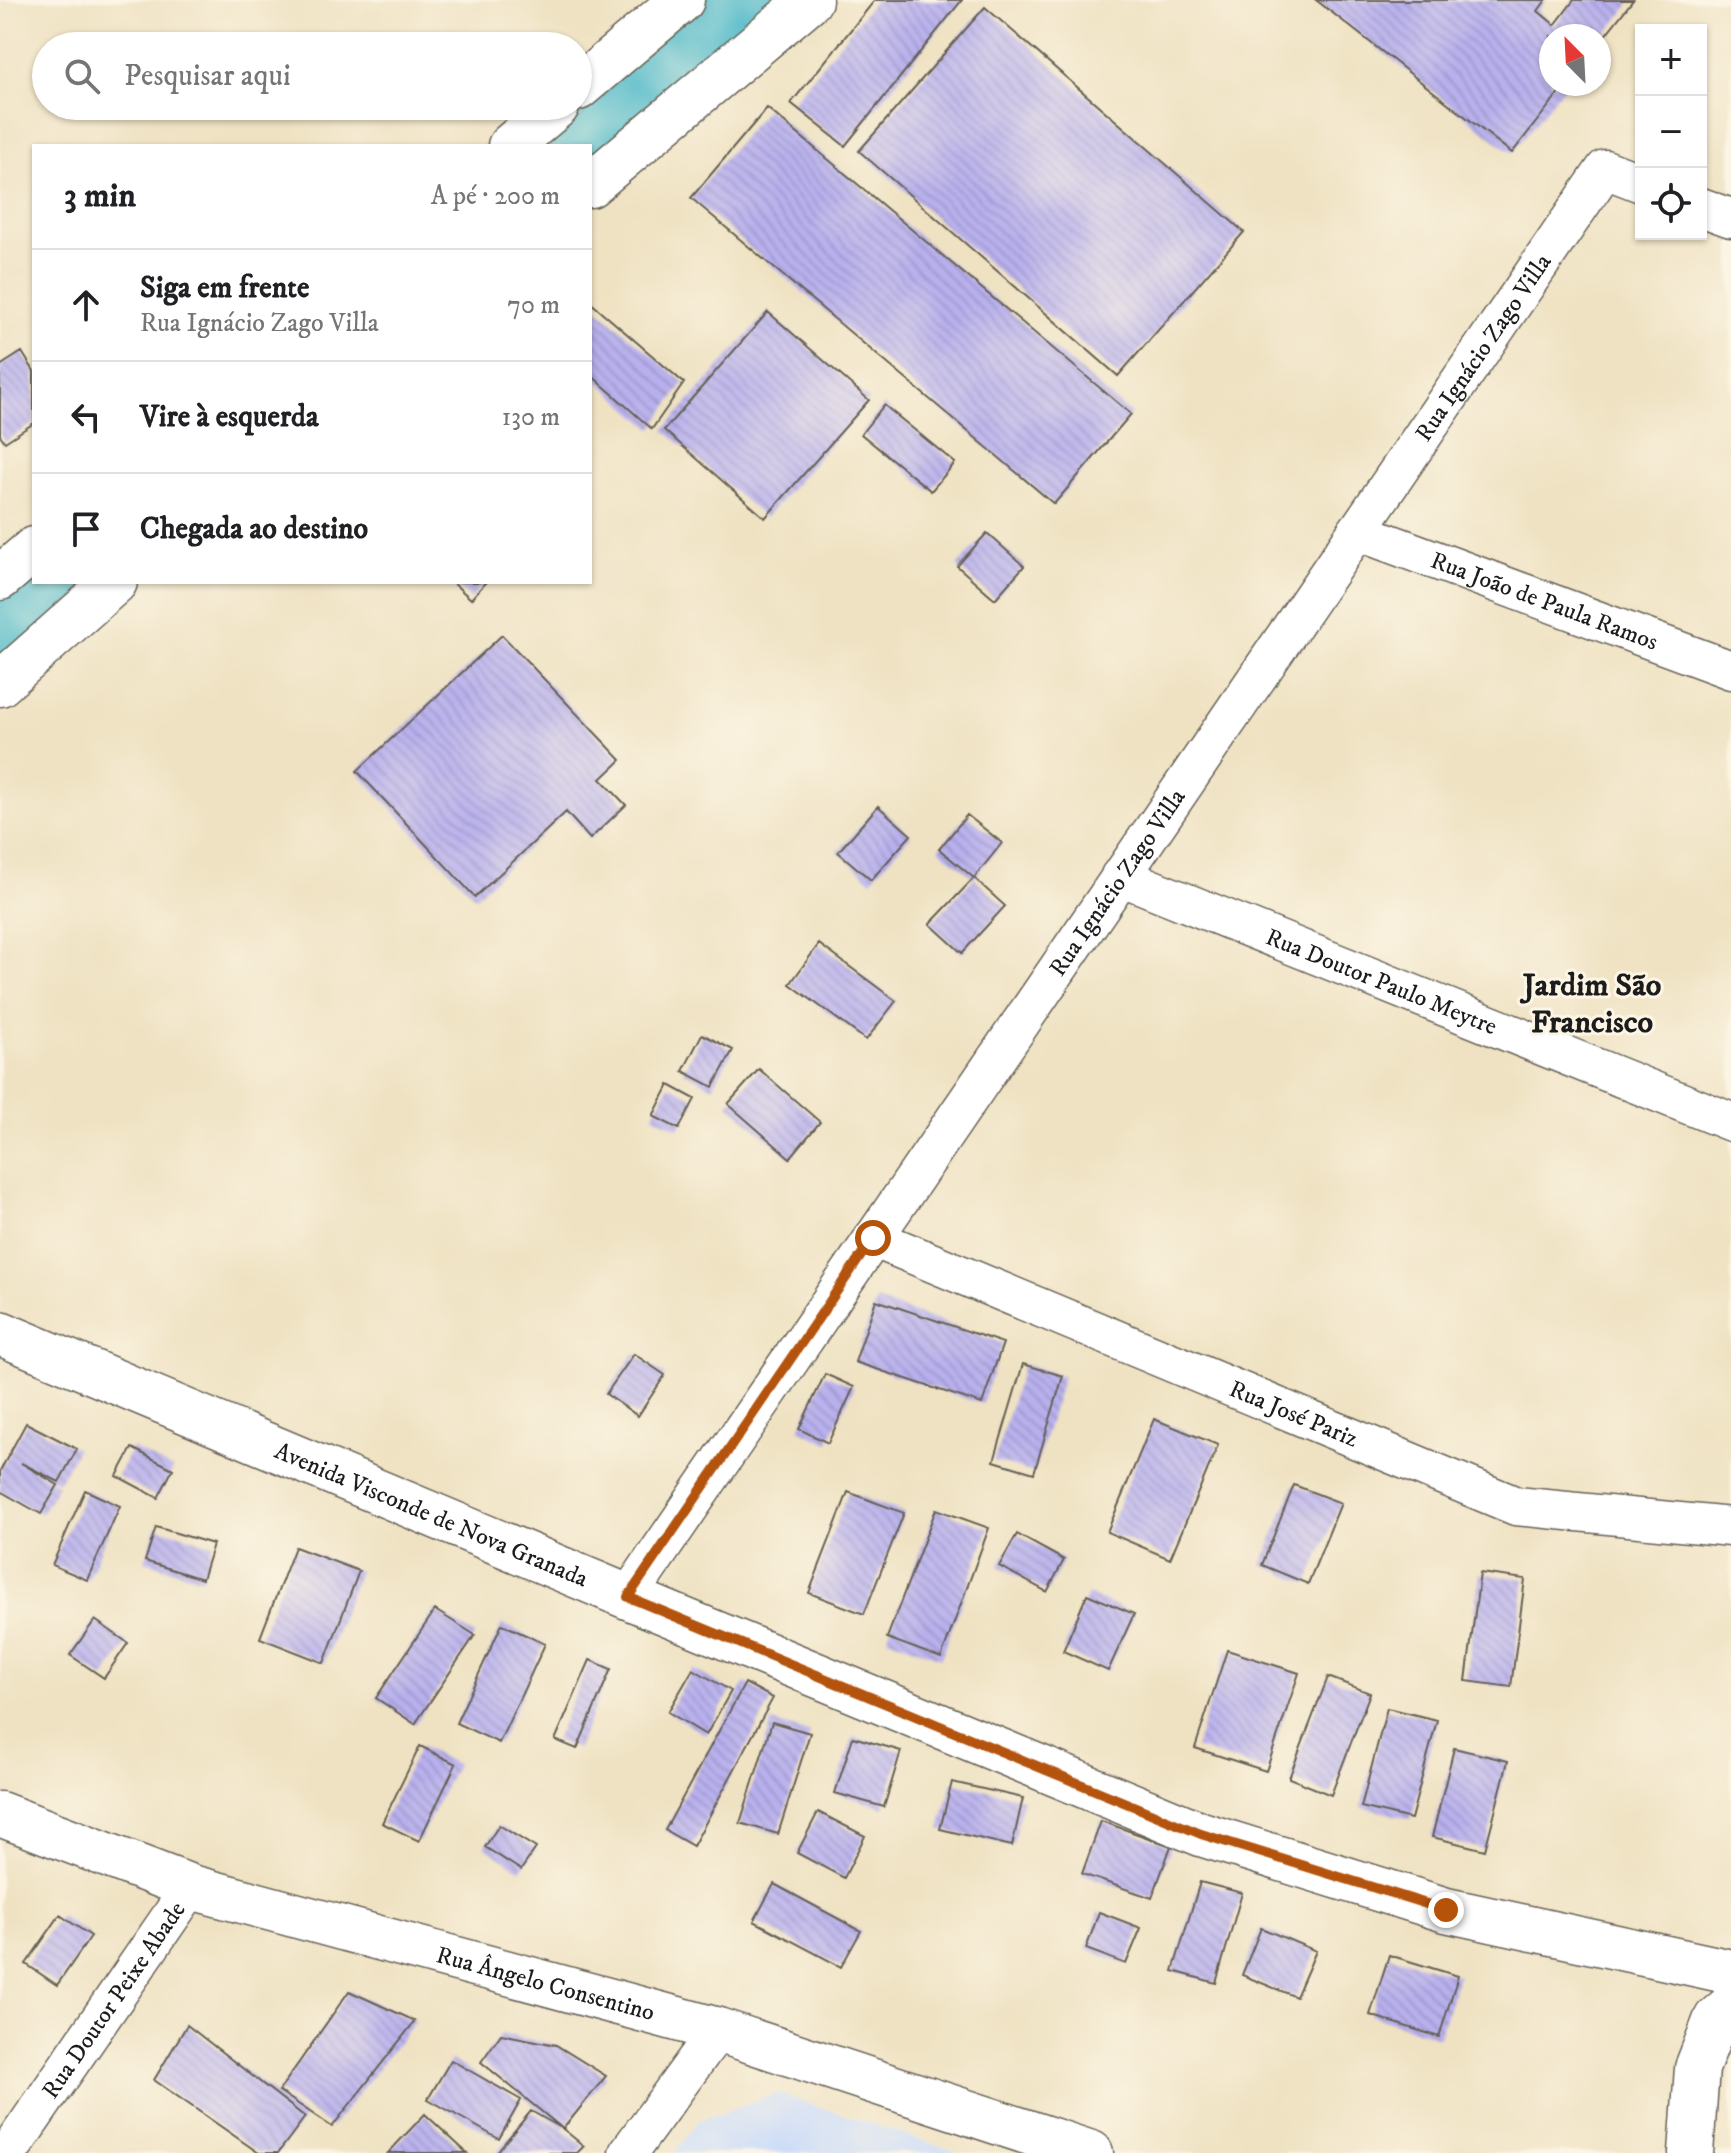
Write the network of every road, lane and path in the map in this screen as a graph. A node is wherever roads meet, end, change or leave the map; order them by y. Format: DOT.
graph roads {
  1 [pos="682,0"];
  2 [pos="810,0"];
  3 [pos="592,76"];
  4 [pos="541,120"];
  5 [pos="512,144"];
  6 [pos="1635,181"];
  7 [pos="592,183"];
  8 [pos="1707,209"];
  9 [pos="1731,218"];
  10 [pos="1357,531"];
  11 [pos="32,551"];
  12 [pos="0,578"];
  13 [pos="113,584"];
  14 [pos="1731,670"];
  15 [pos="0,684"];
  16 [pos="1120,876"];
  17 [pos="1731,1122"];
  18 [pos="873,1238"];
  19 [pos="0,1333"];
  20 [pos="1731,1527"];
  21 [pos="628,1597"];
  22 [pos="0,1814"];
  23 [pos="191,1887"];
  24 [pos="1731,1972"];
  25 [pos="1731,2006"];
  26 [pos="718,2030"];
  27 [pos="8,2153"];
  28 [pos="628,2153"];
  29 [pos="1091,2153"];
  30 [pos="1691,2153"];
  1 -- 3 [label="main road"];
  2 -- 7 [label="main road"];
  4 -- 5 [label="main road"];
  6 -- 10 [label="street, Rua Ignácio Zago Villa"];
  8 -- 9 [label="street"];
  10 -- 14 [label="street, Rua João de Paula Ramos"];
  10 -- 16 [label="street, Rua Ignácio Zago Villa"];
  11 -- 12 [label="main road"];
  13 -- 15 [label="main road"];
  16 -- 17 [label="street, Rua Doutor Paulo Meytre"];
  16 -- 18 [label="street, Rua Ignácio Zago Villa"];
  18 -- 20 [label="street, Rua José Pariz"];
  18 -- 21 [label="street, Rua Ignácio Zago Villa"];
  19 -- 21 [label="main road, Avenida Visconde de Nova Granada"];
  21 -- 24 [label="main road, Avenida Visconde de Nova Granada"];
  22 -- 23 [label="main road, Rua Ângelo Consentino"];
  23 -- 26 [label="main road, Rua Ângelo Consentino"];
  23 -- 27 [label="street, Rua Doutor Peixe Abade"];
  25 -- 30 [label="main road"];
  26 -- 28 [label="street"];
  26 -- 29 [label="main road, Rua Ângelo Consentino"];
}
